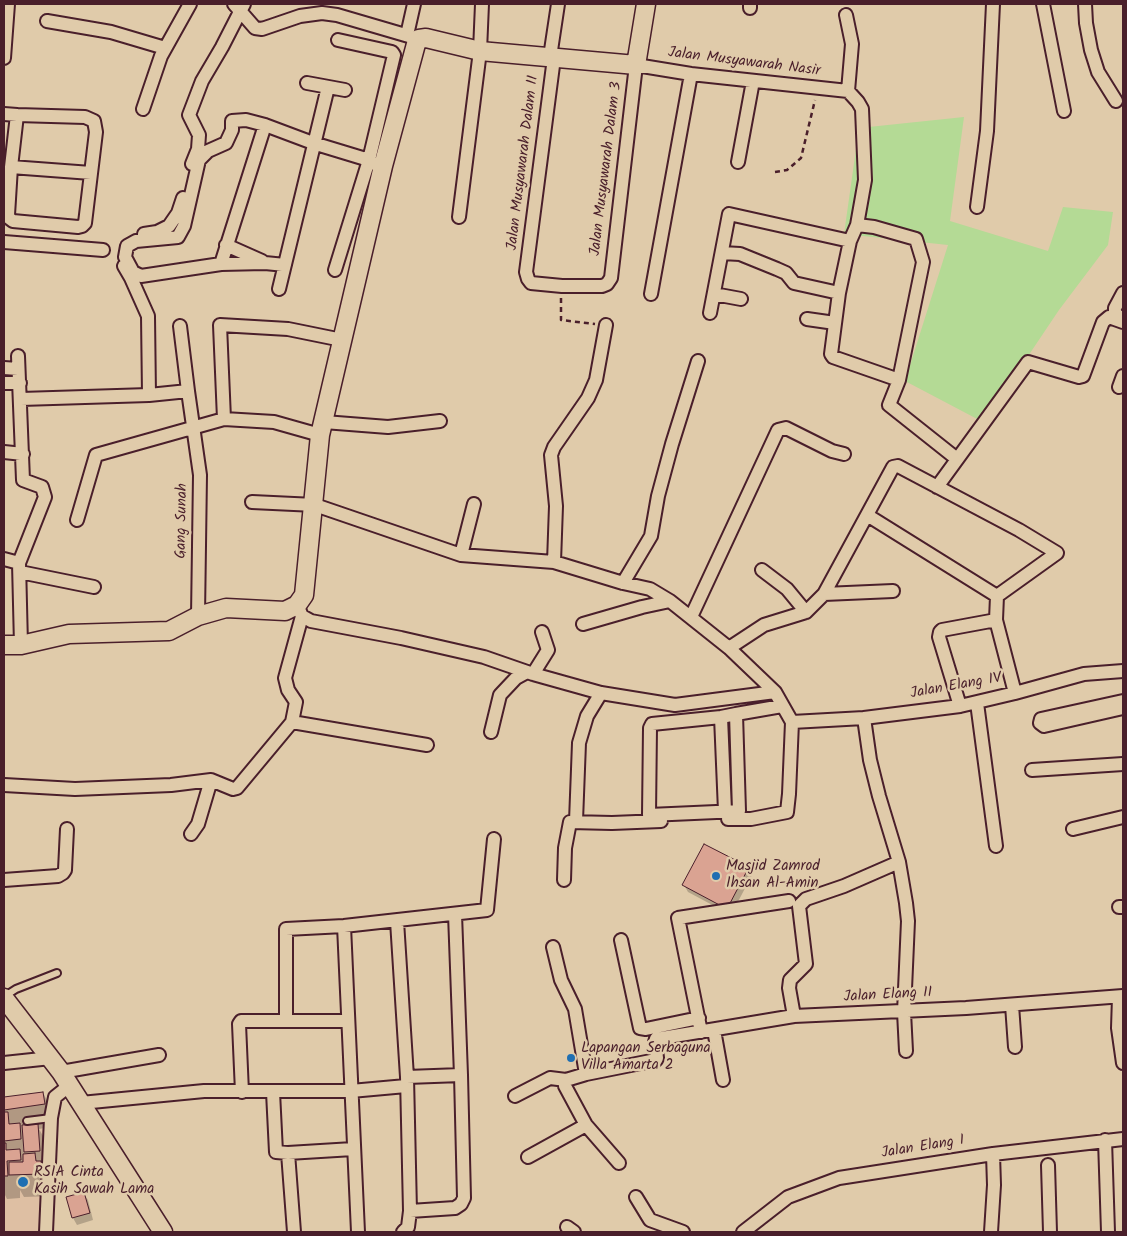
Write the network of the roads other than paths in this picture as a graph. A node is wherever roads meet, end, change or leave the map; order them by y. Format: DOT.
graph roads {
  1 [pos="8,4"];
  2 [pos="190,4"];
  3 [pos="414,4"];
  4 [pos="482,4"];
  5 [pos="558,4"];
  6 [pos="646,4"];
  7 [pos="993,4"];
  8 [pos="1043,4"];
  9 [pos="1085,4"];
  10 [pos="240,7"];
  11 [pos="339,9"];
  12 [pos="846,15"];
  13 [pos="46,21"];
  14 [pos="413,37"];
  15 [pos="338,40"];
  16 [pos="165,48"];
  17 [pos="480,51"];
  18 [pos="4,56"];
  19 [pos="552,57"];
  20 [pos="636,65"];
  21 [pos="691,74"];
  22 [pos="753,81"];
  23 [pos="306,83"];
  24 [pos="328,87"];
  25 [pos="345,90"];
  26 [pos="848,91"];
  27 [pos="1116,101"];
  28 [pos="143,109"];
  29 [pos="1064,111"];
  30 [pos="4,114"];
  31 [pos="17,114"];
  32 [pos="264,125"];
  33 [pos="313,143"];
  34 [pos="379,162"];
  35 [pos="738,162"];
  36 [pos="11,167"];
  37 [pos="91,173"];
  38 [pos="977,207"];
  39 [pos="459,217"];
  40 [pos="857,226"];
  41 [pos="850,241"];
  42 [pos="4,242"];
  43 [pos="226,245"];
  44 [pos="103,250"];
  45 [pos="722,252"];
  46 [pos="265,263"];
  47 [pos="221,264"];
  48 [pos="285,266"];
  49 [pos="336,270"];
  50 [pos="562,286"];
  51 [pos="279,289"];
  52 [pos="1123,293"];
  53 [pos="651,294"];
  54 [pos="714,294"];
  55 [pos="838,294"];
  56 [pos="741,299"];
  57 [pos="710,313"];
  58 [pos="1123,318"];
  59 [pos="807,319"];
  60 [pos="1123,322"];
  61 [pos="836,323"];
  62 [pos="606,325"];
  63 [pos="180,326"];
  64 [pos="342,340"];
  65 [pos="698,361"];
  66 [pos="4,368"];
  67 [pos="899,380"];
  68 [pos="4,383"];
  69 [pos="20,383"];
  70 [pos="188,391"];
  71 [pos="150,394"];
  72 [pos="21,399"];
  73 [pos="224,418"];
  74 [pos="440,421"];
  75 [pos="192,428"];
  76 [pos="322,428"];
  77 [pos="4,452"];
  78 [pos="23,454"];
  79 [pos="844,454"];
  80 [pos="957,459"];
  81 [pos="937,487"];
  82 [pos="252,502"];
  83 [pos="474,504"];
  84 [pos="314,505"];
  85 [pos="867,515"];
  86 [pos="77,520"];
  87 [pos="461,555"];
  88 [pos="4,559"];
  89 [pos="554,562"];
  90 [pos="20,567"];
  91 [pos="762,570"];
  92 [pos="623,583"];
  93 [pos="94,586"];
  94 [pos="892,591"];
  95 [pos="824,594"];
  96 [pos="997,596"];
  97 [pos="670,601"];
  98 [pos="300,611"];
  99 [pos="806,612"];
  100 [pos="198,616"];
  101 [pos="691,617"];
  102 [pos="996,620"];
  103 [pos="583,624"];
  104 [pos="542,632"];
  105 [pos="12,645"];
  106 [pos="729,648"];
  107 [pos="1123,672"];
  108 [pos="530,673"];
  109 [pos="775,692"];
  110 [pos="601,693"];
  111 [pos="1015,693"];
  112 [pos="1123,701"];
  113 [pos="977,703"];
  114 [pos="782,706"];
  115 [pos="960,706"];
  116 [pos="1123,708"];
  117 [pos="736,714"];
  118 [pos="720,717"];
  119 [pos="864,718"];
  120 [pos="292,722"];
  121 [pos="792,722"];
  122 [pos="491,732"];
  123 [pos="428,745"];
  124 [pos="1123,764"];
  125 [pos="1032,770"];
  126 [pos="211,780"];
  127 [pos="4,784"];
  128 [pos="725,811"];
  129 [pos="1123,817"];
  130 [pos="576,821"];
  131 [pos="67,828"];
  132 [pos="1073,829"];
  133 [pos="191,834"];
  134 [pos="494,839"];
  135 [pos="996,846"];
  136 [pos="899,862"];
  137 [pos="4,880"];
  138 [pos="564,880"];
  139 [pos="789,901"];
  140 [pos="455,914"];
  141 [pos="397,921"];
  142 [pos="344,926"];
  143 [pos="621,940"];
  144 [pos="553,947"];
  145 [pos="58,973"];
  146 [pos="1121,997"];
  147 [pos="4,998"];
  148 [pos="1012,1005"];
  149 [pos="794,1016"];
  150 [pos="904,1016"];
  151 [pos="699,1018"];
  152 [pos="286,1021"];
  153 [pos="348,1021"];
  154 [pos="862,1022"];
  155 [pos="708,1031"];
  156 [pos="1015,1046"];
  157 [pos="906,1051"];
  158 [pos="159,1056"];
  159 [pos="4,1063"];
  160 [pos="1123,1064"];
  161 [pos="60,1072"];
  162 [pos="586,1074"];
  163 [pos="461,1075"];
  164 [pos="566,1080"];
  165 [pos="723,1080"];
  166 [pos="407,1082"];
  167 [pos="351,1091"];
  168 [pos="242,1092"];
  169 [pos="273,1092"];
  170 [pos="515,1096"];
  171 [pos="81,1103"];
  172 [pos="51,1118"];
  173 [pos="26,1122"];
  174 [pos="586,1125"];
  175 [pos="1104,1140"];
  176 [pos="1123,1140"];
  177 [pos="353,1149"];
  178 [pos="288,1153"];
  179 [pos="993,1154"];
  180 [pos="528,1157"];
  181 [pos="619,1163"];
  182 [pos="1048,1165"];
  183 [pos="636,1198"];
  184 [pos="410,1211"];
  185 [pos="46,1232"];
  186 [pos="163,1232"];
  187 [pos="294,1232"];
  188 [pos="358,1232"];
  189 [pos="403,1232"];
  190 [pos="683,1232"];
  191 [pos="743,1232"];
  192 [pos="991,1232"];
  193 [pos="1050,1232"];
  194 [pos="1108,1232"];
  1 -- 18 [label="street"];
  2 -- 16 [label="street"];
  3 -- 14 [label="street"];
  4 -- 17 [label="street"];
  5 -- 19 [label="street, Jalan Musyawarah Dalam II"];
  6 -- 20 [label="street"];
  7 -- 38 [label="street"];
  8 -- 29 [label="street"];
  9 -- 27 [label="street"];
  10 -- 11 [label="street"];
  10 -- 71 [label="street"];
  11 -- 14 [label="street"];
  12 -- 26 [label="street"];
  13 -- 16 [label="street"];
  14 -- 17 [label="street"];
  14 -- 34 [label="street"];
  15 -- 34 [label="street"];
  16 -- 28 [label="street"];
  17 -- 19 [label="street"];
  17 -- 39 [label="street"];
  19 -- 20 [label="street"];
  19 -- 50 [label="street, Jalan Musyawarah Dalam II"];
  20 -- 21 [label="street, Jalan Musyawarah Nasir"];
  20 -- 50 [label="street, Jalan Musyawarah Dalam 3"];
  21 -- 22 [label="street, Jalan Musyawarah Nasir"];
  21 -- 53 [label="street"];
  22 -- 26 [label="street, Jalan Musyawarah Nasir"];
  22 -- 35 [label="street"];
  23 -- 24 [label="street"];
  24 -- 25 [label="street"];
  24 -- 33 [label="street"];
  26 -- 40 [label="street"];
  30 -- 31 [label="street"];
  31 -- 36 [label="street"];
  31 -- 37 [label="street"];
  32 -- 33 [label="street"];
  32 -- 43 [label="street"];
  32 -- 47 [label="street"];
  33 -- 34 [label="street"];
  33 -- 48 [label="street"];
  34 -- 49 [label="street"];
  34 -- 64 [label="street"];
  36 -- 37 [label="street"];
  36 -- 37 [label="street"];
  40 -- 41 [label="street"];
  40 -- 67 [label="street"];
  41 -- 45 [label="street"];
  41 -- 55 [label="street"];
  42 -- 44 [label="street"];
  43 -- 46 [label="street"];
  43 -- 47 [label="street"];
  45 -- 54 [label="street"];
  45 -- 55 [label="street"];
  46 -- 47 [label="street"];
  46 -- 48 [label="street"];
  48 -- 51 [label="street"];
  52 -- 58 [label="street"];
  54 -- 56 [label="street"];
  54 -- 57 [label="street"];
  55 -- 61 [label="street"];
  59 -- 61 [label="street"];
  60 -- 80 [label="street"];
  61 -- 67 [label="street"];
  62 -- 89 [label="street"];
  63 -- 70 [label="street, Gang Sunah"];
  64 -- 73 [label="street"];
  64 -- 76 [label="street"];
  65 -- 92 [label="street"];
  66 -- 69 [label="street"];
  67 -- 80 [label="street"];
  68 -- 69 [label="street"];
  69 -- 72 [label="street"];
  70 -- 71 [label="street"];
  70 -- 75 [label="street, Gang Sunah"];
  71 -- 72 [label="street"];
  72 -- 78 [label="street"];
  73 -- 75 [label="street"];
  73 -- 76 [label="street"];
  74 -- 76 [label="street"];
  75 -- 86 [label="street"];
  75 -- 100 [label="street, Gang Sunah"];
  76 -- 84 [label="street"];
  77 -- 78 [label="street"];
  78 -- 90 [label="street"];
  79 -- 101 [label="street"];
  80 -- 81 [label="street"];
  81 -- 85 [label="street"];
  81 -- 96 [label="street"];
  82 -- 84 [label="street"];
  83 -- 87 [label="street"];
  84 -- 87 [label="street"];
  84 -- 98 [label="street"];
  85 -- 95 [label="street"];
  85 -- 96 [label="street"];
  87 -- 89 [label="street"];
  88 -- 90 [label="street"];
  89 -- 92 [label="street"];
  90 -- 93 [label="street"];
  90 -- 105 [label="street"];
  91 -- 99 [label="street"];
  92 -- 97 [label="street"];
  94 -- 95 [label="street"];
  95 -- 99 [label="street"];
  96 -- 102 [label="street"];
  97 -- 101 [label="street"];
  97 -- 103 [label="street"];
  98 -- 100 [label="street"];
  98 -- 108 [label="street"];
  98 -- 120 [label="street"];
  99 -- 106 [label="street"];
  100 -- 105 [label="street"];
  101 -- 106 [label="street"];
  102 -- 111 [label="street"];
  102 -- 115 [label="street"];
  104 -- 108 [label="street"];
  106 -- 109 [label="street"];
  107 -- 111 [label="street, Jalan Elang IV"];
  108 -- 110 [label="street"];
  108 -- 122 [label="street"];
  109 -- 110 [label="street"];
  109 -- 114 [label="street"];
  110 -- 130 [label="street"];
  111 -- 113 [label="street, Jalan Elang IV"];
  112 -- 116 [label="street"];
  113 -- 115 [label="street, Jalan Elang IV"];
  113 -- 135 [label="street"];
  114 -- 117 [label="street"];
  114 -- 121 [label="street"];
  115 -- 119 [label="street, Jalan Elang IV"];
  117 -- 118 [label="street"];
  117 -- 128 [label="street"];
  118 -- 128 [label="street"];
  118 -- 128 [label="street"];
  119 -- 121 [label="street, Jalan Elang IV"];
  119 -- 136 [label="street"];
  120 -- 123 [label="street"];
  120 -- 126 [label="street"];
  121 -- 130 [label="street"];
  124 -- 125 [label="street"];
  126 -- 127 [label="street"];
  126 -- 133 [label="street"];
  129 -- 132 [label="street"];
  130 -- 138 [label="street"];
  131 -- 137 [label="street"];
  134 -- 140 [label="street"];
  136 -- 149 [label="street"];
  136 -- 150 [label="street"];
  139 -- 151 [label="street"];
  140 -- 141 [label="street"];
  140 -- 163 [label="street"];
  141 -- 142 [label="street"];
  141 -- 166 [label="street"];
  142 -- 152 [label="street"];
  142 -- 153 [label="street"];
  143 -- 151 [label="street"];
  144 -- 162 [label="street"];
  145 -- 147 [label="lane"];
  146 -- 148 [label="street, Jalan Elang II"];
  146 -- 160 [label="street"];
  147 -- 161 [label="street"];
  148 -- 150 [label="street, Jalan Elang II"];
  148 -- 156 [label="street"];
  149 -- 150 [label="street, Jalan Elang II"];
  149 -- 155 [label="street, Jalan Elang II"];
  150 -- 154 [label="street"];
  150 -- 157 [label="street"];
  151 -- 155 [label="street"];
  152 -- 153 [label="street"];
  152 -- 168 [label="street"];
  153 -- 167 [label="street"];
  155 -- 162 [label="street, Jalan Elang II"];
  155 -- 165 [label="street"];
  158 -- 161 [label="street"];
  159 -- 161 [label="street"];
  161 -- 171 [label="street"];
  161 -- 172 [label="street"];
  162 -- 164 [label="street"];
  163 -- 166 [label="street"];
  163 -- 184 [label="street"];
  164 -- 170 [label="street"];
  164 -- 174 [label="street"];
  166 -- 167 [label="street"];
  166 -- 184 [label="street"];
  167 -- 169 [label="street"];
  167 -- 177 [label="street"];
  168 -- 169 [label="street"];
  168 -- 171 [label="street"];
  169 -- 178 [label="street"];
  171 -- 186 [label="street"];
  172 -- 173 [label="lane"];
  172 -- 185 [label="street"];
  174 -- 180 [label="street"];
  174 -- 181 [label="street"];
  175 -- 176 [label="street, Jalan Elang I"];
  175 -- 179 [label="street, Jalan Elang I"];
  175 -- 194 [label="street"];
  177 -- 178 [label="street"];
  177 -- 188 [label="street"];
  178 -- 187 [label="street"];
  179 -- 191 [label="street, Jalan Elang I"];
  179 -- 192 [label="street"];
  182 -- 193 [label="street"];
  183 -- 190 [label="street"];
  184 -- 189 [label="street"];
}
